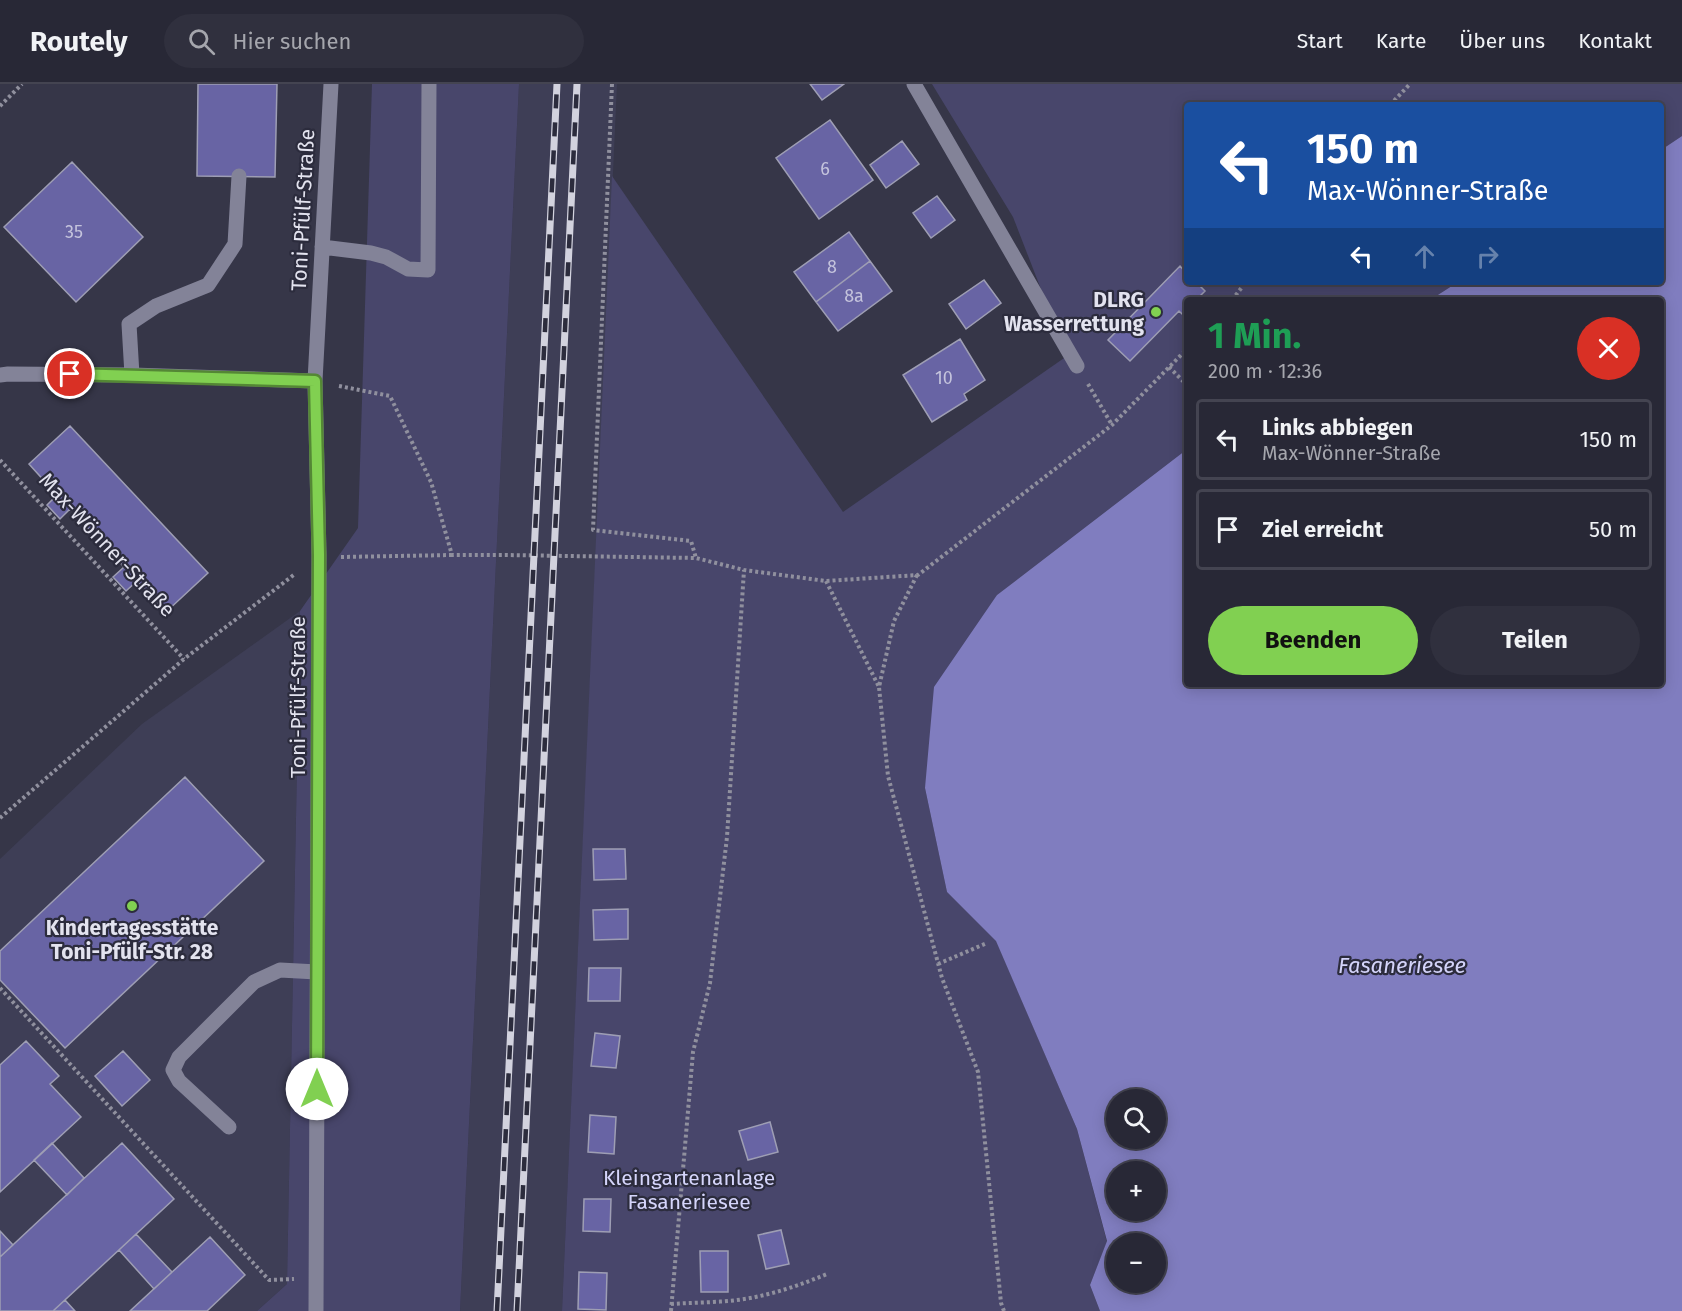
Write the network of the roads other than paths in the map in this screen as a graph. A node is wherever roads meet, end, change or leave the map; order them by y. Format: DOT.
graph roads {
  1 [pos="331,84"];
  2 [pos="429,84"];
  3 [pos="914,84"];
  4 [pos="239,176"];
  5 [pos="322,247"];
  6 [pos="1077,366"];
  7 [pos="0,375"];
  8 [pos="132,375"];
  9 [pos="315,381"];
  10 [pos="317,972"];
  11 [pos="229,1127"];
  12 [pos="316,1311"];
  1 -- 5 [label="street, Toni-Pfülf-Straße"];
  2 -- 5 [label="street"];
  3 -- 6 [label="street"];
  4 -- 8 [label="street"];
  5 -- 9 [label="street, Toni-Pfülf-Straße"];
  7 -- 8 [label="street"];
  8 -- 9 [label="street"];
  9 -- 10 [label="street, Toni-Pfülf-Straße"];
  10 -- 11 [label="street"];
  10 -- 12 [label="street, Toni-Pfülf-Straße"];
}
